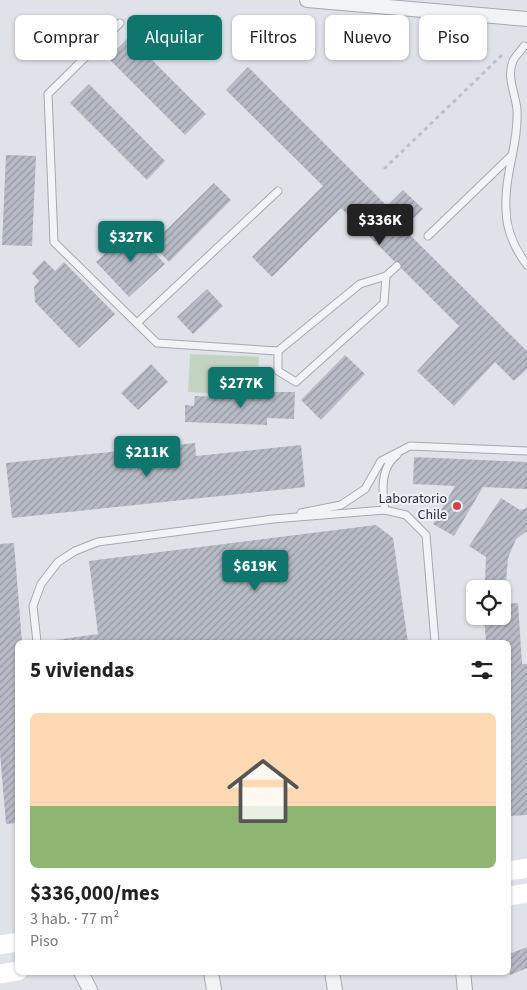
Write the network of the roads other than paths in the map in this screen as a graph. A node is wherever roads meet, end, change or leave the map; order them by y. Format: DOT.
graph roads {
  1 [pos="307,0"];
  2 [pos="527,19"];
  3 [pos="120,23"];
  4 [pos="524,46"];
  5 [pos="512,156"];
  6 [pos="278,191"];
  7 [pos="428,236"];
  8 [pos="527,265"];
  9 [pos="396,266"];
  10 [pos="386,276"];
  11 [pos="137,323"];
  12 [pos="278,351"];
  13 [pos="410,446"];
  14 [pos="527,451"];
  15 [pos="385,510"];
  16 [pos="273,519"];
  17 [pos="37,640"];
  18 [pos="436,640"];
  19 [pos="527,868"];
  20 [pos="511,870"];
  21 [pos="527,893"];
  22 [pos="511,896"];
  23 [pos="15,942"];
  24 [pos="0,945"];
  25 [pos="15,972"];
  26 [pos="0,974"];
  27 [pos="82,975"];
  28 [pos="212,975"];
  29 [pos="332,975"];
  30 [pos="463,975"];
  31 [pos="90,990"];
  32 [pos="214,990"];
  33 [pos="335,990"];
  34 [pos="465,990"];
  1 -- 2 [label="street"];
  3 -- 11 [label="lane"];
  4 -- 5 [label="lane"];
  5 -- 7 [label="lane"];
  5 -- 8 [label="lane"];
  6 -- 11 [label="lane"];
  9 -- 10 [label="lane"];
  10 -- 12 [label="lane"];
  10 -- 12 [label="lane"];
  11 -- 12 [label="lane"];
  13 -- 14 [label="lane"];
  13 -- 15 [label="lane"];
  13 -- 16 [label="lane"];
  15 -- 16 [label="lane"];
  15 -- 18 [label="lane"];
  16 -- 17 [label="lane"];
  19 -- 20 [label="main road"];
  21 -- 22 [label="main road"];
  23 -- 24 [label="main road"];
  25 -- 26 [label="main road"];
  27 -- 31 [label="street"];
  28 -- 32 [label="street"];
  29 -- 33 [label="street"];
  30 -- 34 [label="street"];
}
